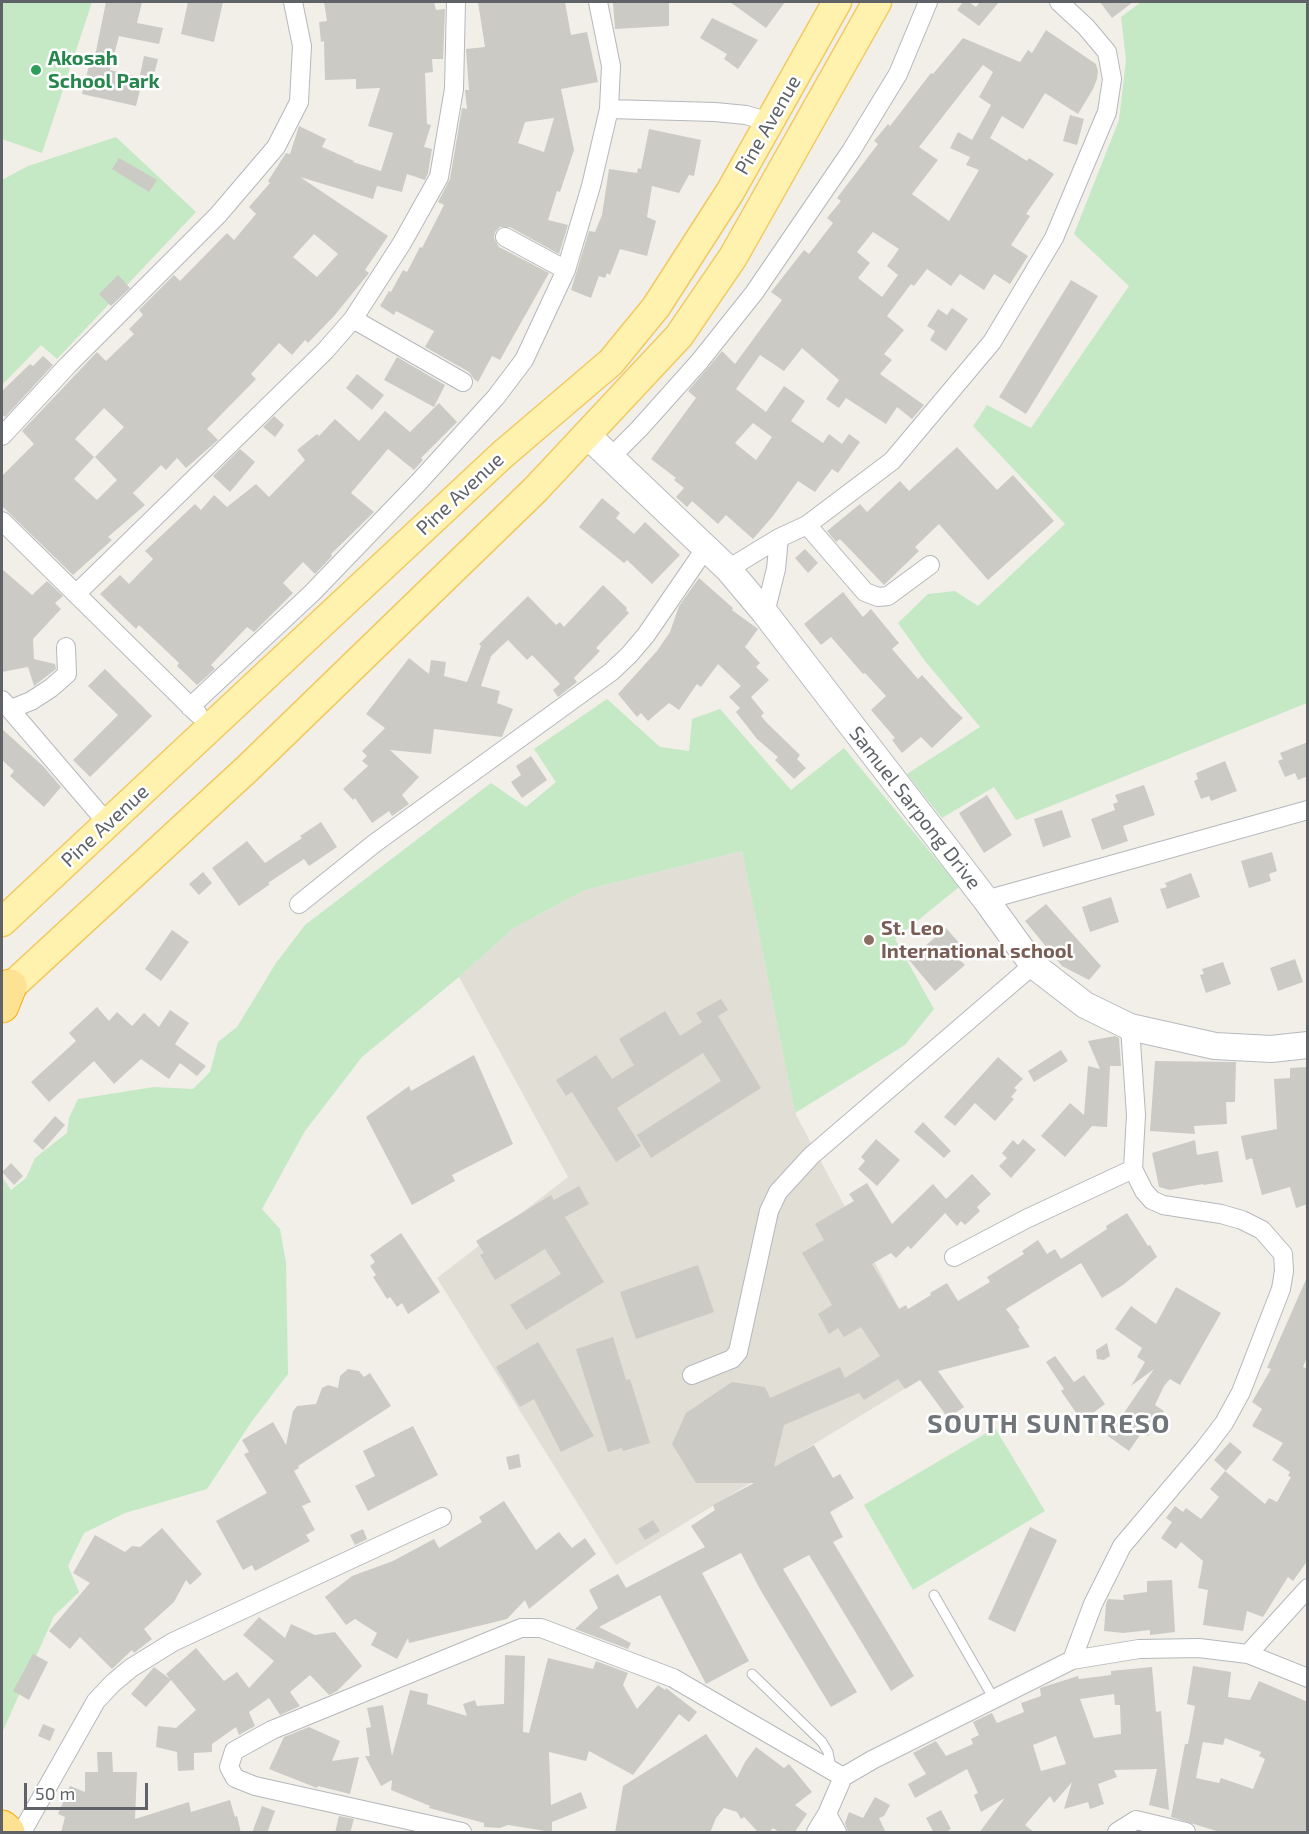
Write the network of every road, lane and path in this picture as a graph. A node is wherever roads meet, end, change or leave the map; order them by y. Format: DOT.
graph roads {
  1 [pos="293,2"];
  2 [pos="456,2"];
  3 [pos="598,2"];
  4 [pos="837,2"];
  5 [pos="877,2"];
  6 [pos="927,2"];
  7 [pos="1059,2"];
  8 [pos="609,109"];
  9 [pos="770,122"];
  10 [pos="505,237"];
  11 [pos="566,270"];
  12 [pos="353,319"];
  13 [pos="463,382"];
  14 [pos="587,435"];
  15 [pos="2,436"];
  16 [pos="610,458"];
  17 [pos="2,521"];
  18 [pos="807,525"];
  19 [pos="779,538"];
  20 [pos="705,549"];
  21 [pos="930,565"];
  22 [pos="728,569"];
  23 [pos="76,594"];
  24 [pos="765,613"];
  25 [pos="66,647"];
  26 [pos="6,705"];
  27 [pos="190,707"];
  28 [pos="212,728"];
  29 [pos="1308,810"];
  30 [pos="108,824"];
  31 [pos="986,900"];
  32 [pos="299,904"];
  33 [pos="2,922"];
  34 [pos="1033,964"];
  35 [pos="4,996"];
  36 [pos="1130,1027"];
  37 [pos="1308,1045"];
  38 [pos="1133,1168"];
  39 [pos="954,1257"];
  40 [pos="692,1375"];
  41 [pos="442,1517"];
  42 [pos="1308,1588"];
  43 [pos="934,1595"];
  44 [pos="1248,1654"];
  45 [pos="1072,1660"];
  46 [pos="752,1674"];
  47 [pos="1308,1678"];
  48 [pos="994,1699"];
  49 [pos="838,1774"];
  50 [pos="827,1814"];
  51 [pos="2,1827"];
  52 [pos="8,1833"];
  53 [pos="22,1833"];
  54 [pos="462,1833"];
  55 [pos="816,1833"];
  56 [pos="837,1833"];
  57 [pos="1117,1833"];
  58 [pos="1186,1833"];
  1 -- 15 [label="street"];
  2 -- 12 [label="street"];
  3 -- 8 [label="street"];
  4 -- 9 [label="main road, Pine Avenue"];
  5 -- 14 [label="main road"];
  6 -- 16 [label="street"];
  7 -- 18 [label="street"];
  8 -- 9 [label="street"];
  8 -- 11 [label="street"];
  9 -- 28 [label="main road, Pine Avenue"];
  10 -- 11 [label="street"];
  11 -- 27 [label="street"];
  12 -- 13 [label="street"];
  12 -- 23 [label="street"];
  14 -- 16 [label="street, Samuel Sarpong Drive"];
  14 -- 35 [label="main road"];
  16 -- 20 [label="street, Samuel Sarpong Drive"];
  17 -- 23 [label="street"];
  18 -- 19 [label="street"];
  18 -- 21 [label="street"];
  19 -- 22 [label="street"];
  19 -- 24 [label="street"];
  20 -- 22 [label="street, Samuel Sarpong Drive"];
  20 -- 32 [label="street"];
  22 -- 24 [label="street, Samuel Sarpong Drive"];
  23 -- 27 [label="street"];
  24 -- 31 [label="street, Samuel Sarpong Drive"];
  25 -- 26 [label="street"];
  26 -- 30 [label="street"];
  27 -- 28 [label="street"];
  28 -- 30 [label="main road, Pine Avenue"];
  29 -- 31 [label="street"];
  30 -- 33 [label="main road, Pine Avenue"];
  31 -- 34 [label="street, Samuel Sarpong Drive"];
  34 -- 36 [label="street, Samuel Sarpong Drive"];
  34 -- 40 [label="street"];
  36 -- 37 [label="street, Samuel Sarpong Drive"];
  36 -- 38 [label="street"];
  38 -- 39 [label="street"];
  38 -- 45 [label="street"];
  41 -- 53 [label="street"];
  42 -- 44 [label="street"];
  43 -- 48 [label="lane"];
  44 -- 45 [label="street"];
  44 -- 47 [label="street"];
  45 -- 48 [label="street"];
  46 -- 49 [label="lane"];
  48 -- 49 [label="street"];
  49 -- 50 [label="street"];
  49 -- 54 [label="street"];
  50 -- 55 [label="street"];
  50 -- 56 [label="street"];
  51 -- 52 [label="highway"];
  57 -- 58 [label="street"];
}
